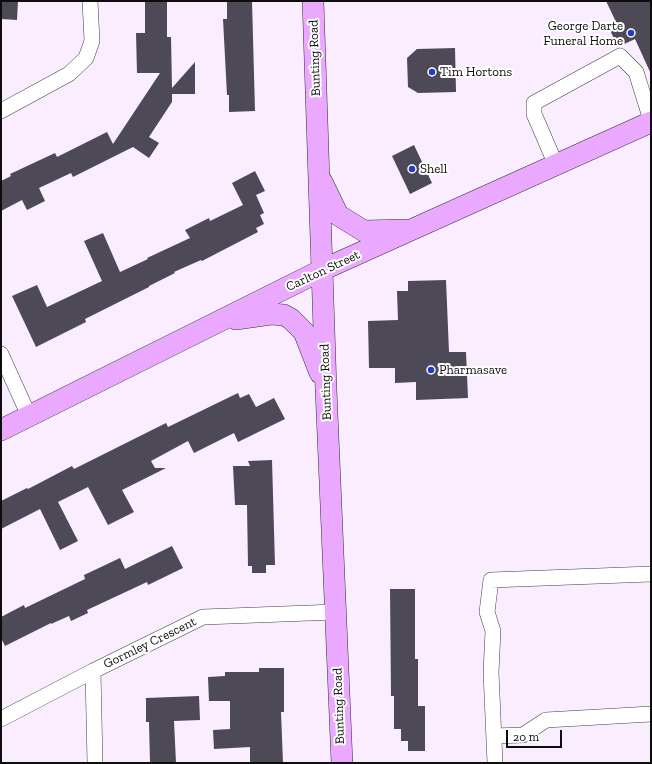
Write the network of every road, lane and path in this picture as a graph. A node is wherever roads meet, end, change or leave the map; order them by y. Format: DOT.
graph roads {
  1 [pos="90,1"];
  2 [pos="313,1"];
  3 [pos="1,111"];
  4 [pos="651,121"];
  5 [pos="556,165"];
  6 [pos="319,176"];
  7 [pos="413,229"];
  8 [pos="322,270"];
  9 [pos="218,322"];
  10 [pos="1,354"];
  11 [pos="326,389"];
  12 [pos="29,416"];
  13 [pos="1,430"];
  14 [pos="651,574"];
  15 [pos="336,612"];
  16 [pos="93,671"];
  17 [pos="651,714"];
  18 [pos="1,719"];
  19 [pos="494,736"];
  20 [pos="95,763"];
  21 [pos="342,763"];
  22 [pos="495,763"];
  1 -- 3 [label="street"];
  2 -- 6 [label="main road, Bunting Road"];
  4 -- 5 [label="main road, Carlton Street"];
  4 -- 5 [label="street"];
  5 -- 7 [label="main road, Carlton Street"];
  6 -- 7 [label="main road"];
  6 -- 8 [label="main road, Bunting Road"];
  7 -- 8 [label="main road, Carlton Street"];
  8 -- 9 [label="main road, Carlton Street"];
  8 -- 11 [label="main road, Bunting Road"];
  9 -- 11 [label="main road"];
  9 -- 12 [label="main road, Carlton Street"];
  10 -- 12 [label="street"];
  11 -- 15 [label="main road, Bunting Road"];
  12 -- 13 [label="main road, Carlton Street"];
  14 -- 19 [label="street"];
  15 -- 16 [label="street, Gormley Crescent"];
  15 -- 21 [label="main road, Bunting Road"];
  16 -- 18 [label="street, Gormley Crescent"];
  16 -- 20 [label="street"];
  17 -- 19 [label="street"];
  19 -- 22 [label="street"];
}
